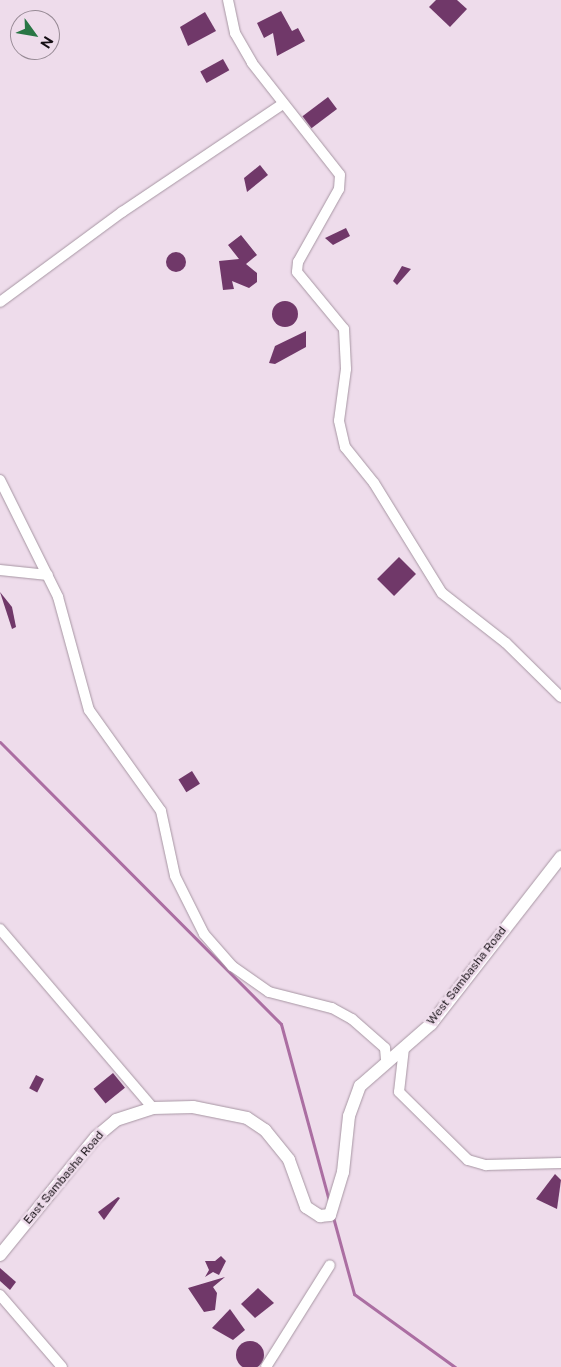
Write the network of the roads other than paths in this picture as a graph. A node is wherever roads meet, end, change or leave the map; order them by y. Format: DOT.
graph roads {
  1 [pos="228,0"];
  2 [pos="283,104"];
  3 [pos="0,302"];
  4 [pos="0,480"];
  5 [pos="0,570"];
  6 [pos="48,575"];
  7 [pos="561,697"];
  8 [pos="561,857"];
  9 [pos="0,929"];
  10 [pos="404,1048"];
  11 [pos="386,1059"];
  12 [pos="153,1108"];
  13 [pos="561,1163"];
  14 [pos="320,1216"];
  15 [pos="0,1255"];
  16 [pos="330,1265"];
  17 [pos="0,1295"];
  18 [pos="62,1367"];
  19 [pos="266,1367"];
  1 -- 2 [label="street"];
  2 -- 3 [label="street"];
  2 -- 7 [label="street"];
  4 -- 6 [label="street"];
  5 -- 6 [label="street"];
  6 -- 11 [label="street"];
  8 -- 10 [label="street, West Sambasha Road"];
  9 -- 12 [label="street"];
  10 -- 11 [label="street, West Sambasha Road"];
  10 -- 13 [label="street"];
  11 -- 14 [label="street, West Sambasha Road"];
  12 -- 14 [label="street, East Sambasha Road"];
  12 -- 15 [label="street, East Sambasha Road"];
  16 -- 19 [label="street"];
  17 -- 18 [label="street"];
}
